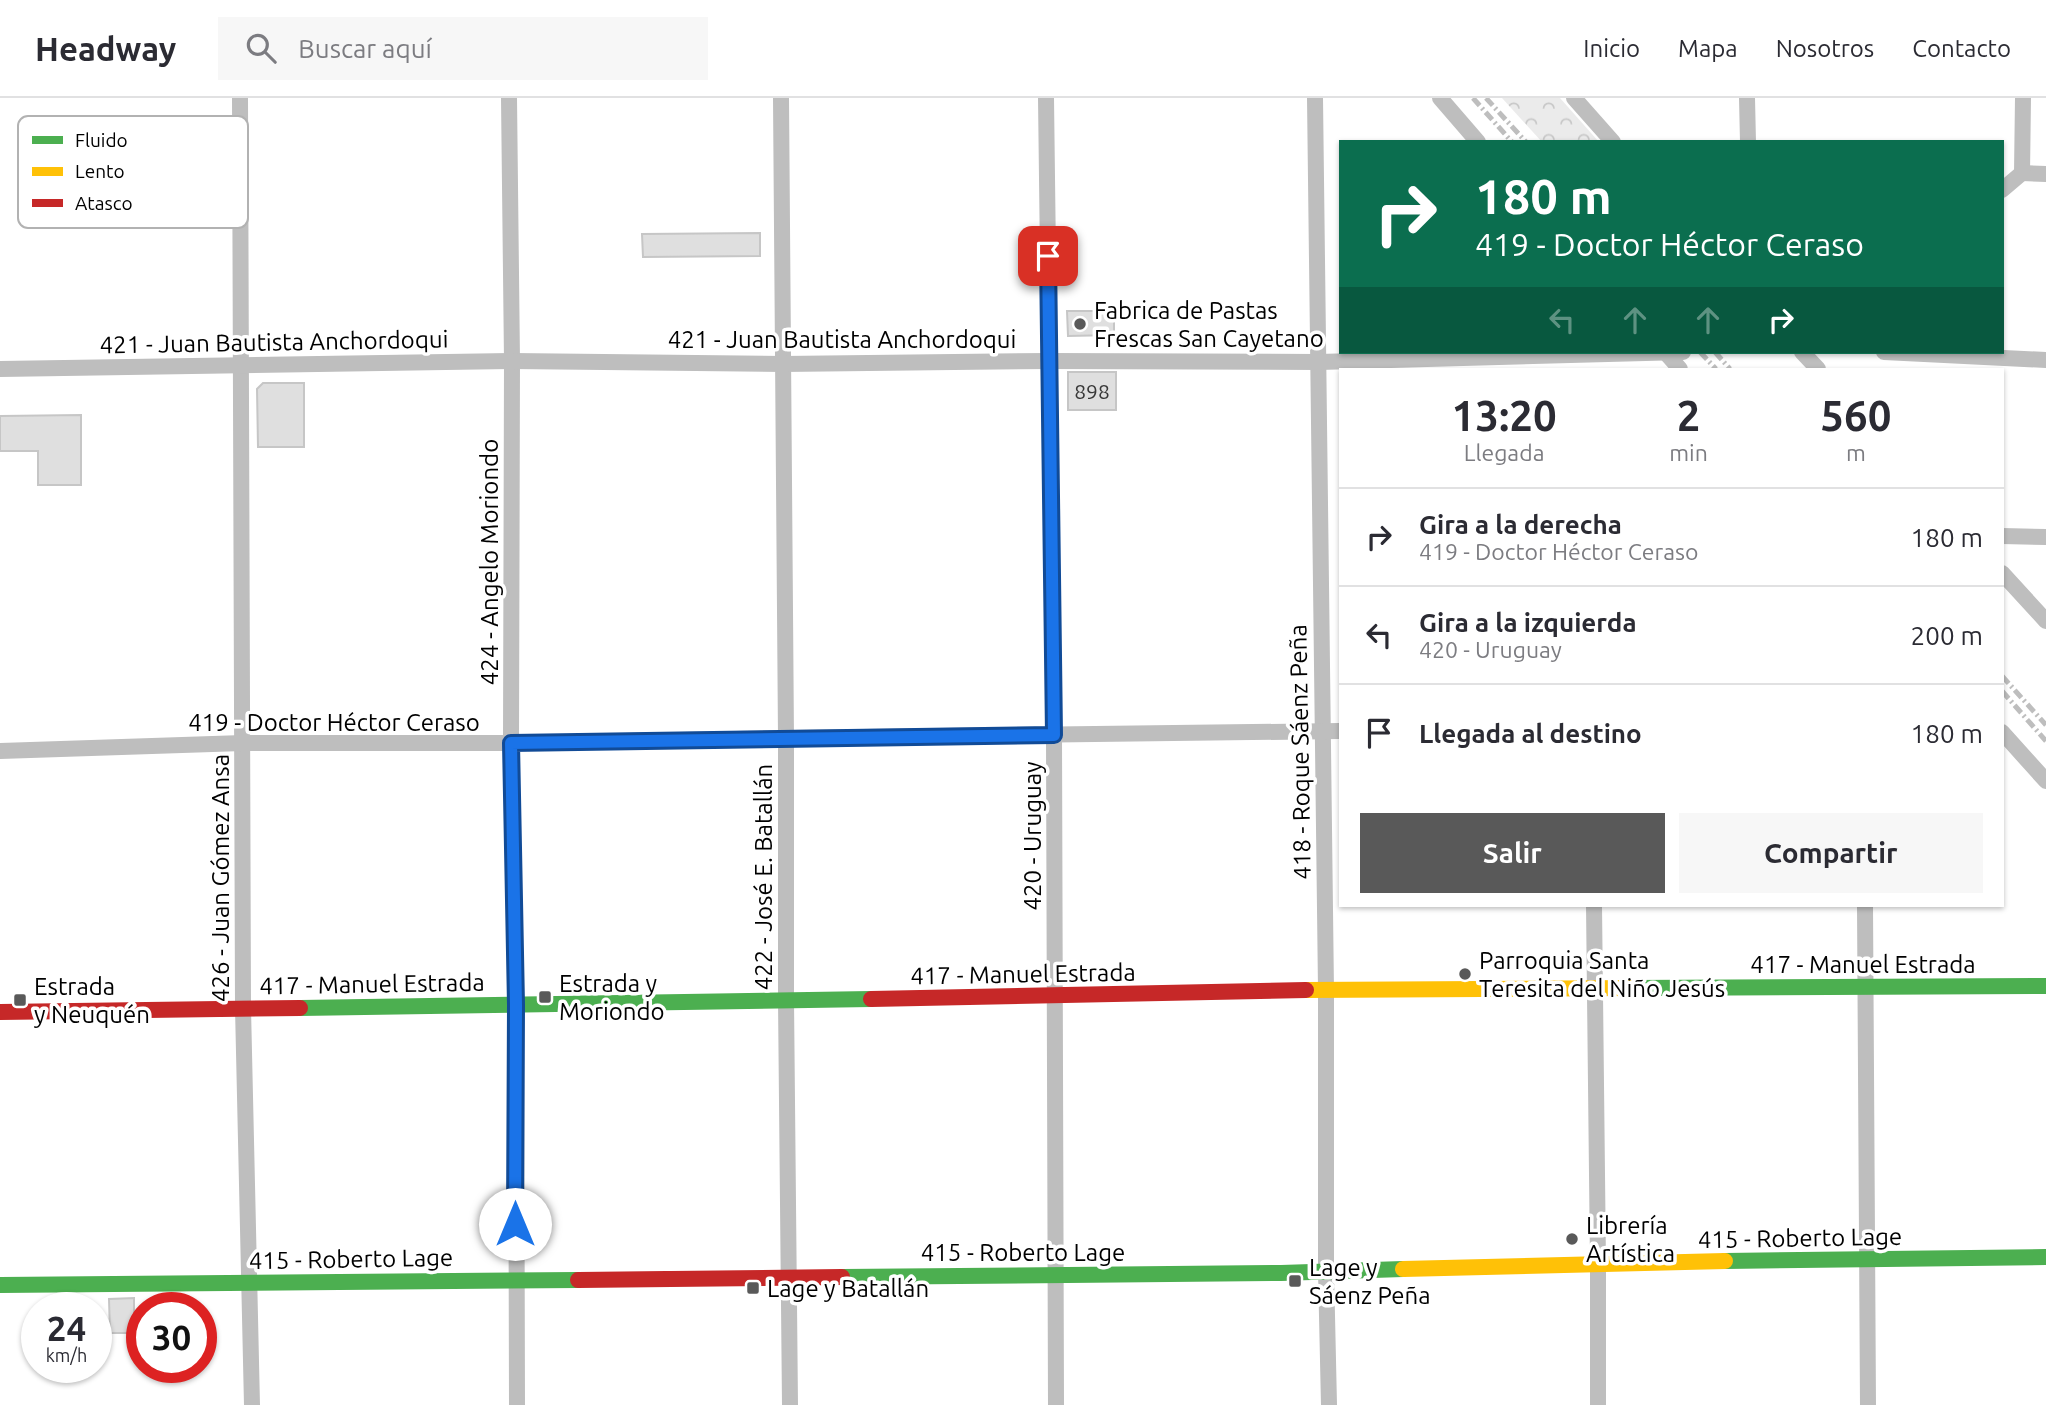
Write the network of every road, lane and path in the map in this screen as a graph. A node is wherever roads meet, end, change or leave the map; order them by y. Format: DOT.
graph roads {
  1 [pos="240,98"];
  2 [pos="509,98"];
  3 [pos="780,98"];
  4 [pos="1046,98"];
  5 [pos="1315,98"];
  6 [pos="1440,98"];
  7 [pos="1574,98"];
  8 [pos="1747,98"];
  9 [pos="2023,98"];
  10 [pos="240,116"];
  11 [pos="1476,140"];
  12 [pos="1611,140"];
  13 [pos="1748,140"];
  14 [pos="2022,173"];
  15 [pos="2046,174"];
  16 [pos="2004,188"];
  17 [pos="241,228"];
  18 [pos="1649,354"];
  19 [pos="1667,354"];
  20 [pos="1804,354"];
  21 [pos="1924,354"];
  22 [pos="2046,360"];
  23 [pos="512,361"];
  24 [pos="1049,361"];
  25 [pos="1591,361"];
  26 [pos="1319,362"];
  27 [pos="783,364"];
  28 [pos="243,365"];
  29 [pos="1679,368"];
  30 [pos="1817,368"];
  31 [pos="0,369"];
  32 [pos="2004,536"];
  33 [pos="2046,537"];
  34 [pos="2004,575"];
  35 [pos="2046,621"];
  36 [pos="1322,731"];
  37 [pos="1339,731"];
  38 [pos="2004,734"];
  39 [pos="1054,735"];
  40 [pos="786,738"];
  41 [pos="243,743"];
  42 [pos="511,743"];
  43 [pos="0,751"];
  44 [pos="2046,781"];
  45 [pos="1594,907"];
  46 [pos="1865,907"];
  47 [pos="1864,986"];
  48 [pos="2046,986"];
  49 [pos="1596,989"];
  50 [pos="1326,990"];
  51 [pos="1055,997"];
  52 [pos="786,1000"];
  53 [pos="516,1005"];
  54 [pos="243,1008"];
  55 [pos="0,1012"];
  56 [pos="2046,1257"];
  57 [pos="1867,1260"];
  58 [pos="1598,1263"];
  59 [pos="1326,1271"];
  60 [pos="1055,1274"];
  61 [pos="789,1277"];
  62 [pos="515,1279"];
  63 [pos="250,1283"];
  64 [pos="0,1285"];
  65 [pos="252,1405"];
  66 [pos="517,1405"];
  67 [pos="790,1405"];
  68 [pos="1056,1405"];
  69 [pos="1329,1405"];
  70 [pos="1598,1405"];
  71 [pos="1868,1405"];
  1 -- 10 [label="street, 426 - Juan Gómez Ansa"];
  2 -- 23 [label="street, 424 - Angelo Moriondo"];
  3 -- 27 [label="street, 422 - José E. Batallán"];
  4 -- 24 [label="street, 420 - Uruguay"];
  5 -- 26 [label="street, 418 - Roque Sáenz Peña"];
  6 -- 11 [label="street"];
  7 -- 12 [label="street"];
  8 -- 13 [label="street"];
  9 -- 14 [label="street"];
  14 -- 15 [label="street"];
  14 -- 16 [label="street"];
  17 -- 28 [label="street, 426 - Juan Gómez Ansa"];
  18 -- 25 [label="street, 421 - Juan Bautista Anchordoqui"];
  19 -- 29 [label="street"];
  20 -- 30 [label="street"];
  21 -- 22 [label="street"];
  23 -- 27 [label="street, 421 - Juan Bautista Anchordoqui"];
  23 -- 28 [label="street, 421 - Juan Bautista Anchordoqui"];
  23 -- 42 [label="street, 424 - Angelo Moriondo"];
  24 -- 26 [label="street, 421 - Juan Bautista Anchordoqui"];
  24 -- 27 [label="street, 421 - Juan Bautista Anchordoqui"];
  24 -- 39 [label="street, 420 - Uruguay"];
  25 -- 26 [label="street, 421 - Juan Bautista Anchordoqui"];
  26 -- 36 [label="street, 418 - Roque Sáenz Peña"];
  27 -- 40 [label="street, 422 - José E. Batallán"];
  28 -- 31 [label="street, 421 - Juan Bautista Anchordoqui"];
  28 -- 41 [label="street, 426 - Juan Gómez Ansa"];
  32 -- 33 [label="street"];
  34 -- 35 [label="street"];
  36 -- 37 [label="street, 419 - Doctor Héctor Ceraso"];
  36 -- 39 [label="street, 419 - Doctor Héctor Ceraso"];
  36 -- 50 [label="street, 418 - Roque Sáenz Peña"];
  38 -- 44 [label="street"];
  39 -- 40 [label="street, 419 - Doctor Héctor Ceraso"];
  39 -- 51 [label="street, 420 - Uruguay"];
  40 -- 42 [label="street, 419 - Doctor Héctor Ceraso"];
  40 -- 52 [label="street, 422 - José E. Batallán"];
  41 -- 42 [label="street, 419 - Doctor Héctor Ceraso"];
  41 -- 43 [label="street, 419 - Doctor Héctor Ceraso"];
  41 -- 54 [label="street, 426 - Juan Gómez Ansa"];
  42 -- 53 [label="street, 424 - Angelo Moriondo"];
  45 -- 49 [label="street"];
  46 -- 47 [label="street"];
  47 -- 48 [label="street, 417 - Manuel Estrada"];
  47 -- 49 [label="street, 417 - Manuel Estrada"];
  47 -- 57 [label="street"];
  49 -- 50 [label="street, 417 - Manuel Estrada"];
  49 -- 58 [label="street"];
  50 -- 51 [label="street, 417 - Manuel Estrada"];
  50 -- 59 [label="street, 418 - Roque Sáenz Peña"];
  51 -- 52 [label="street, 417 - Manuel Estrada"];
  51 -- 60 [label="street, 420 - Uruguay"];
  52 -- 53 [label="street, 417 - Manuel Estrada"];
  52 -- 61 [label="street, 422 - José E. Batallán"];
  53 -- 54 [label="street, 417 - Manuel Estrada"];
  53 -- 62 [label="street, 424 - Angelo Moriondo"];
  54 -- 55 [label="street, 417 - Manuel Estrada"];
  54 -- 63 [label="street, 426 - Juan Gómez Ansa"];
  56 -- 57 [label="street, 415 - Roberto Lage"];
  57 -- 58 [label="street, 415 - Roberto Lage"];
  57 -- 71 [label="street"];
  58 -- 59 [label="street, 415 - Roberto Lage"];
  58 -- 70 [label="street"];
  59 -- 60 [label="street, 415 - Roberto Lage"];
  59 -- 69 [label="street, 418 - Roque Sáenz Peña"];
  60 -- 61 [label="street, 415 - Roberto Lage"];
  60 -- 68 [label="street, 420 - Uruguay"];
  61 -- 62 [label="street, 415 - Roberto Lage"];
  61 -- 67 [label="street, 422 - José E. Batallán"];
  62 -- 63 [label="street, 415 - Roberto Lage"];
  62 -- 66 [label="street, 424 - Angelo Moriondo"];
  63 -- 64 [label="street, 415 - Roberto Lage"];
  63 -- 65 [label="street, 426 - Juan Gómez Ansa"];
}
